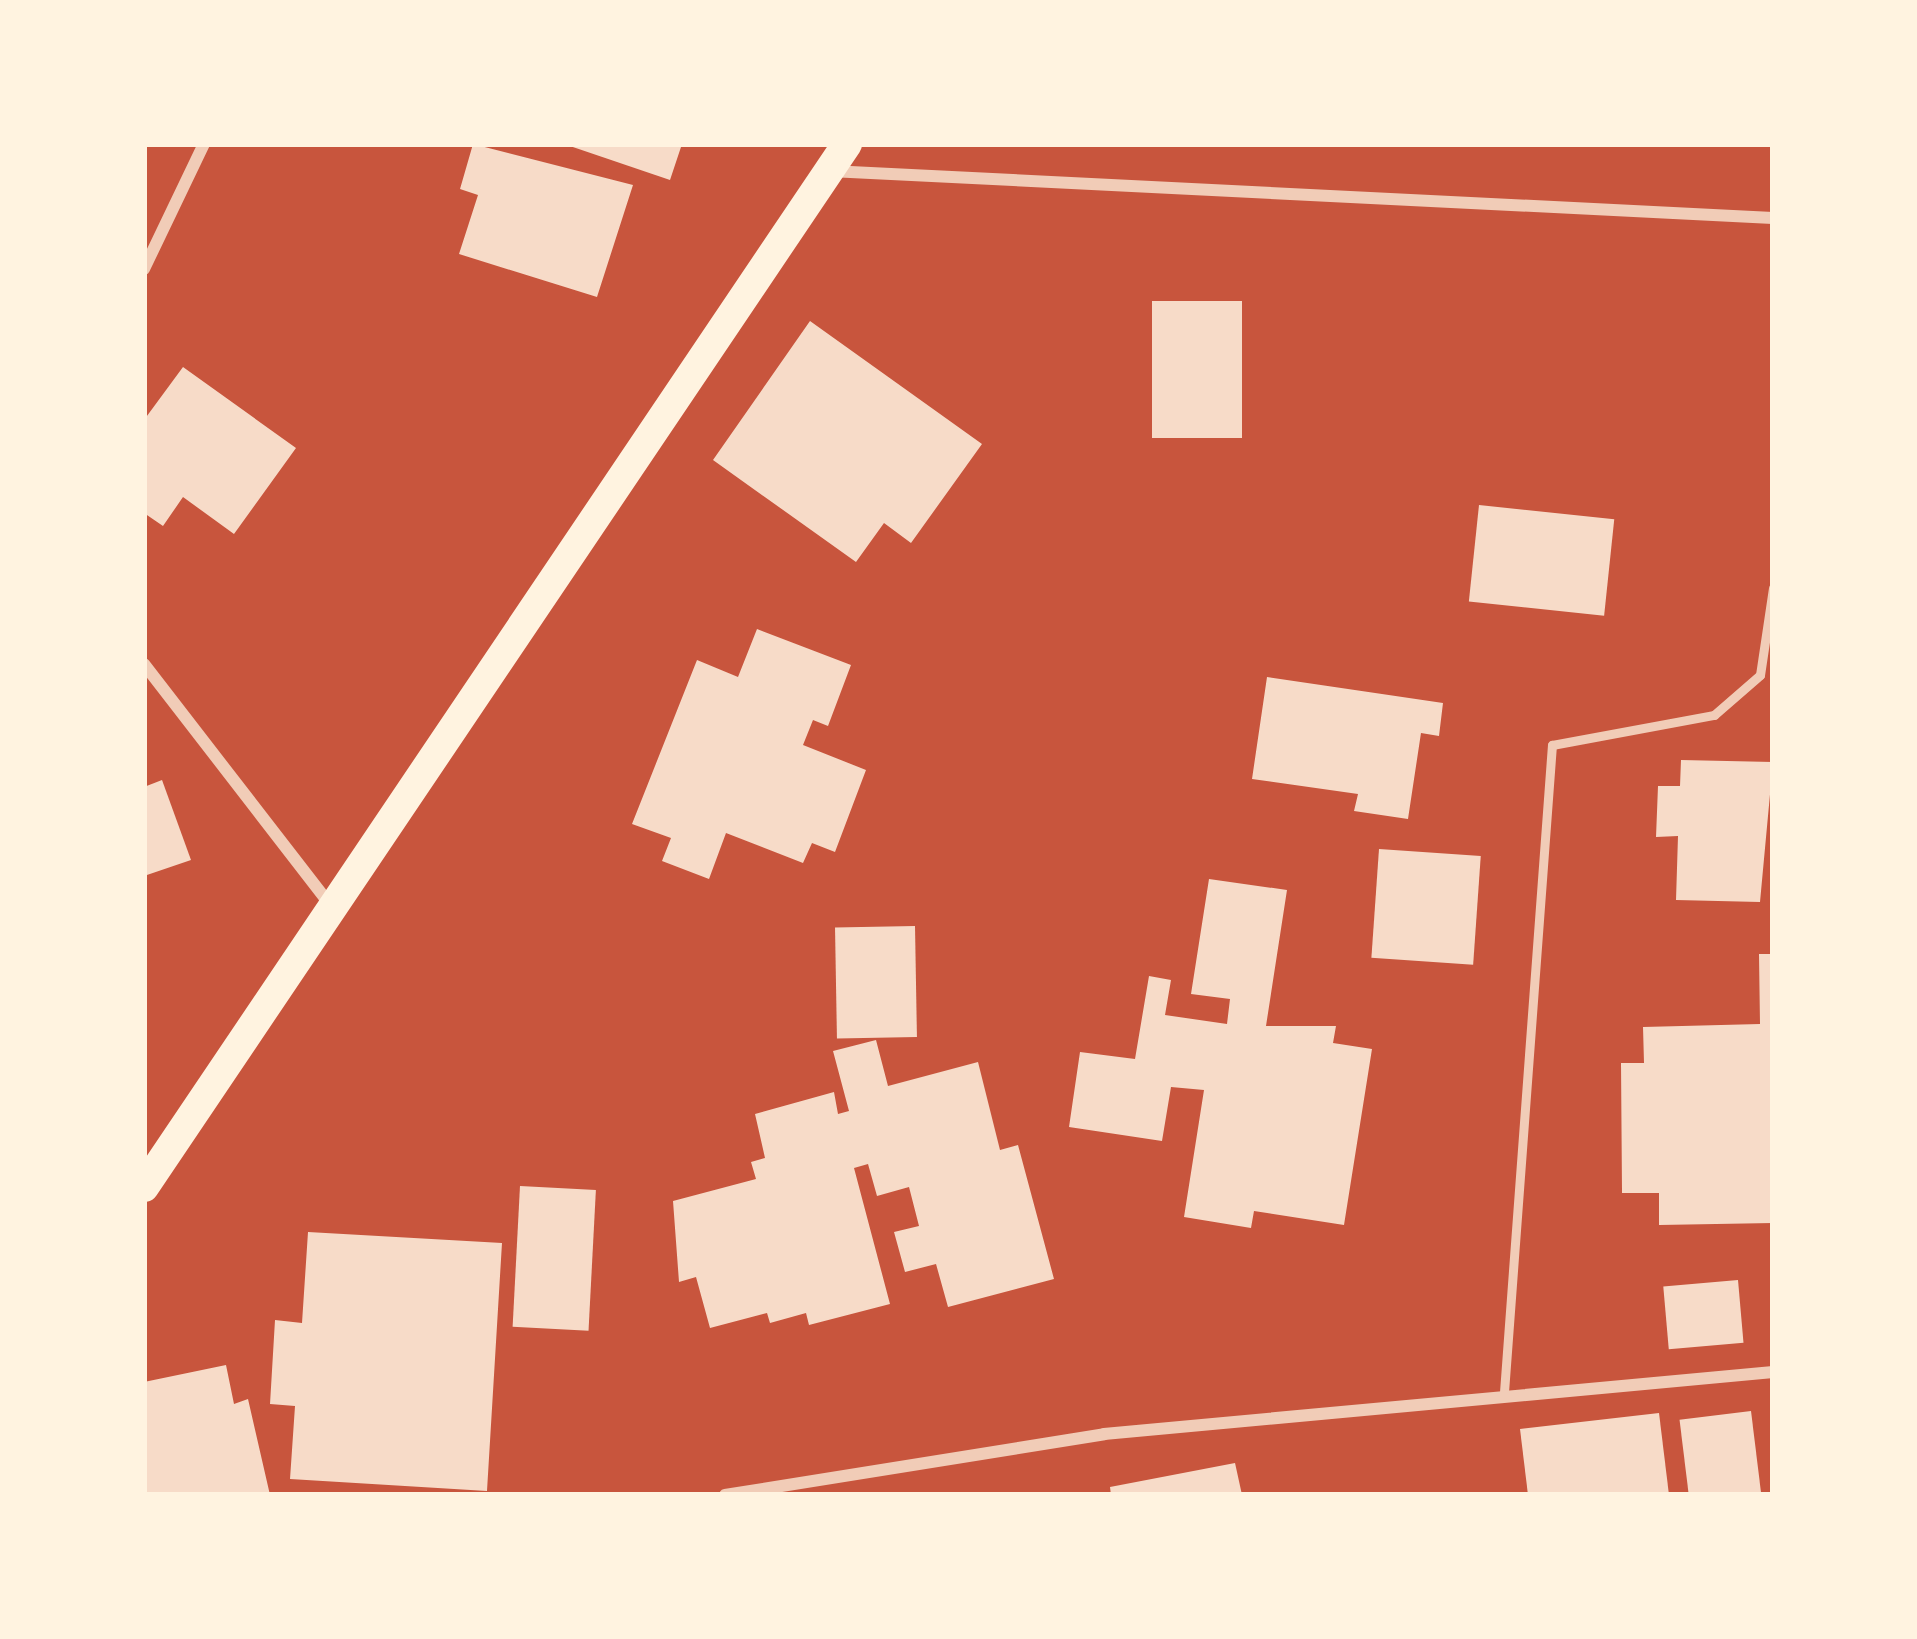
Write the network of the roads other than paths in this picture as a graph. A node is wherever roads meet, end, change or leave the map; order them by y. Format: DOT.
graph roads {
  1 [pos="204,144"];
  2 [pos="848,144"];
  3 [pos="829,171"];
  4 [pos="1773,218"];
  5 [pos="144,269"];
  6 [pos="1773,588"];
  7 [pos="144,664"];
  8 [pos="332,907"];
  9 [pos="144,1187"];
  10 [pos="1773,1372"];
  11 [pos="1504,1392"];
  12 [pos="725,1495"];
  1 -- 5 [label="street"];
  2 -- 3 [label="main road"];
  3 -- 4 [label="street"];
  3 -- 8 [label="main road"];
  6 -- 11 [label="lane"];
  7 -- 8 [label="street"];
  8 -- 9 [label="main road"];
  10 -- 11 [label="street"];
  11 -- 12 [label="street"];
}
